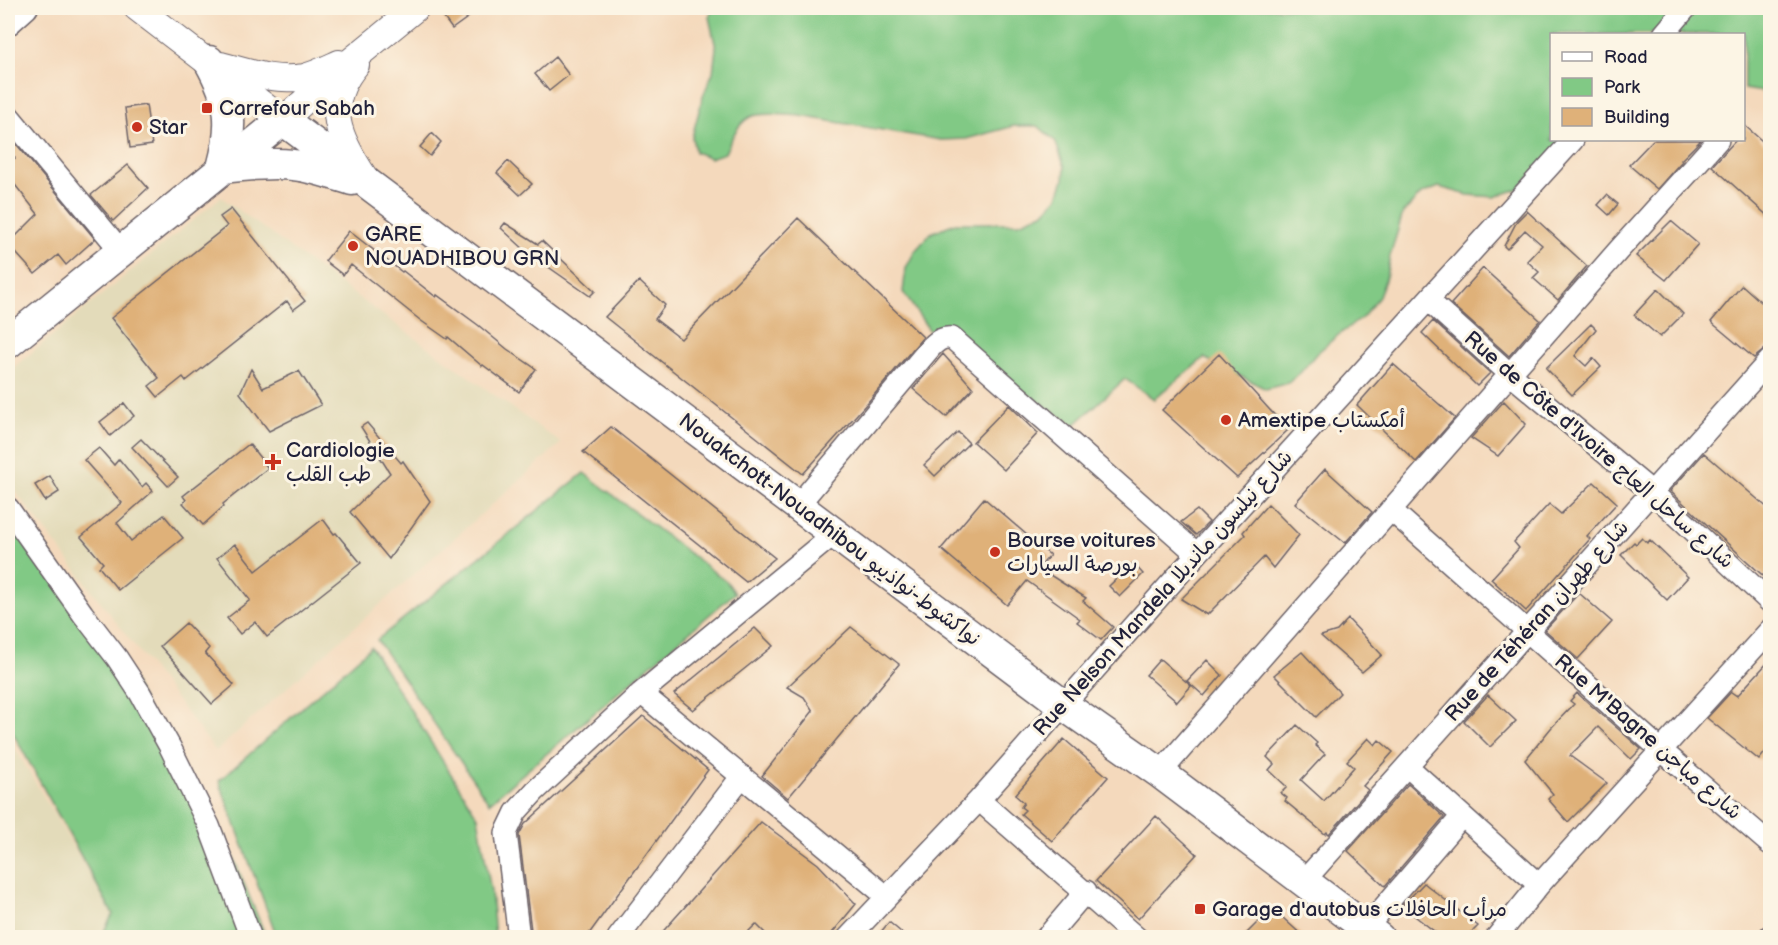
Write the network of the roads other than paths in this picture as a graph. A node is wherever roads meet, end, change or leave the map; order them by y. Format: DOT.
graph roads {
  1 [pos="27,8"];
  2 [pos="137,8"];
  3 [pos="416,8"];
  4 [pos="1686,8"];
  5 [pos="8,24"];
  6 [pos="1665,33"];
  7 [pos="380,37"];
  8 [pos="209,62"];
  9 [pos="8,115"];
  10 [pos="283,120"];
  11 [pos="1571,141"];
  12 [pos="1718,141"];
  13 [pos="222,168"];
  14 [pos="369,185"];
  15 [pos="121,251"];
  16 [pos="1428,300"];
  17 [pos="8,343"];
  18 [pos="1770,360"];
  19 [pos="1510,374"];
  20 [pos="1652,492"];
  21 [pos="798,505"];
  22 [pos="8,508"];
  23 [pos="1391,510"];
  24 [pos="834,534"];
  25 [pos="1197,554"];
  26 [pos="1770,602"];
  27 [pos="1770,630"];
  28 [pos="1527,632"];
  29 [pos="641,693"];
  30 [pos="1062,704"];
  31 [pos="1661,750"];
  32 [pos="1407,766"];
  33 [pos="1160,773"];
  34 [pos="742,776"];
  35 [pos="979,800"];
  36 [pos="1462,816"];
  37 [pos="1770,844"];
  38 [pos="1303,882"];
  39 [pos="1539,885"];
  40 [pos="1086,891"];
  41 [pos="886,896"];
  42 [pos="1372,933"];
  43 [pos="251,938"];
  44 [pos="519,938"];
  45 [pos="618,938"];
  46 [pos="848,938"];
  47 [pos="1046,938"];
  48 [pos="1137,938"];
  49 [pos="1496,938"];
  1 -- 5 [label="street"];
  2 -- 8 [label="main road"];
  3 -- 7 [label="main road"];
  4 -- 6 [label="street"];
  7 -- 8 [label="main road"];
  7 -- 10 [label="main road"];
  7 -- 14 [label="main road"];
  8 -- 10 [label="main road"];
  8 -- 13 [label="highway"];
  9 -- 15 [label="street"];
  10 -- 13 [label="highway"];
  10 -- 14 [label="highway, Nouakchott-Nouadhibou نواكشوط-نواذيبو"];
  11 -- 16 [label="street, Rue Nelson Mandela شارع نيلسون مانديلا"];
  12 -- 19 [label="street"];
  13 -- 14 [label="highway"];
  13 -- 15 [label="highway"];
  14 -- 21 [label="highway, Nouakchott-Nouadhibou نواكشوط-نواذيبو"];
  15 -- 17 [label="highway"];
  16 -- 19 [label="street, Rue de Côte d'Ivoire شارع ساحل العاج"];
  16 -- 25 [label="street, Rue Nelson Mandela شارع نيلسون مانديلا"];
  18 -- 20 [label="street, Rue de Téhéran شارع طهران"];
  19 -- 20 [label="street, Rue de Côte d'Ivoire شارع ساحل العاج"];
  19 -- 23 [label="street"];
  20 -- 26 [label="street, Rue de Côte d'Ivoire شارع ساحل العاج"];
  20 -- 28 [label="street, Rue de Téhéran شارع طهران"];
  21 -- 24 [label="highway, Nouakchott-Nouadhibou نواكشوط-نواذيبو"];
  21 -- 25 [label="street"];
  22 -- 43 [label="street"];
  23 -- 28 [label="street, Rue M'Bagne شارع مباجن"];
  23 -- 33 [label="street"];
  24 -- 29 [label="street"];
  24 -- 30 [label="highway, Nouakchott-Nouadhibou نواكشوط-نواذيبو"];
  25 -- 30 [label="street, Rue Nelson Mandela شارع نيلسون مانديلا"];
  27 -- 31 [label="street"];
  28 -- 31 [label="street, Rue M'Bagne شارع مباجن"];
  28 -- 32 [label="street, Rue de Téhéran شارع طهران"];
  29 -- 34 [label="street"];
  29 -- 44 [label="street"];
  30 -- 33 [label="highway, Nouakchott-Nouadhibou نواكشوط-نواذيبو"];
  30 -- 35 [label="street, Rue Nelson Mandela شارع نيلسون مانديلا"];
  31 -- 37 [label="street, Rue M'Bagne شارع مباجن"];
  31 -- 39 [label="street"];
  32 -- 36 [label="street"];
  32 -- 38 [label="street, Rue de Téhéran شارع طهران"];
  33 -- 38 [label="highway, Nouakchott-Nouadhibou نواكشوط-نواذيبو"];
  34 -- 41 [label="street"];
  34 -- 45 [label="street"];
  35 -- 40 [label="street"];
  35 -- 41 [label="street, Rue Nelson Mandela شارع نيلسون مانديلا"];
  36 -- 39 [label="street"];
  36 -- 42 [label="street"];
  38 -- 42 [label="highway, Nouakchott-Nouadhibou نواكشوط-نواذيبو"];
  39 -- 49 [label="street"];
  40 -- 47 [label="street"];
  40 -- 48 [label="street"];
  41 -- 46 [label="street, Rue Nelson Mandela شارع نيلسون مانديلا"];
}
